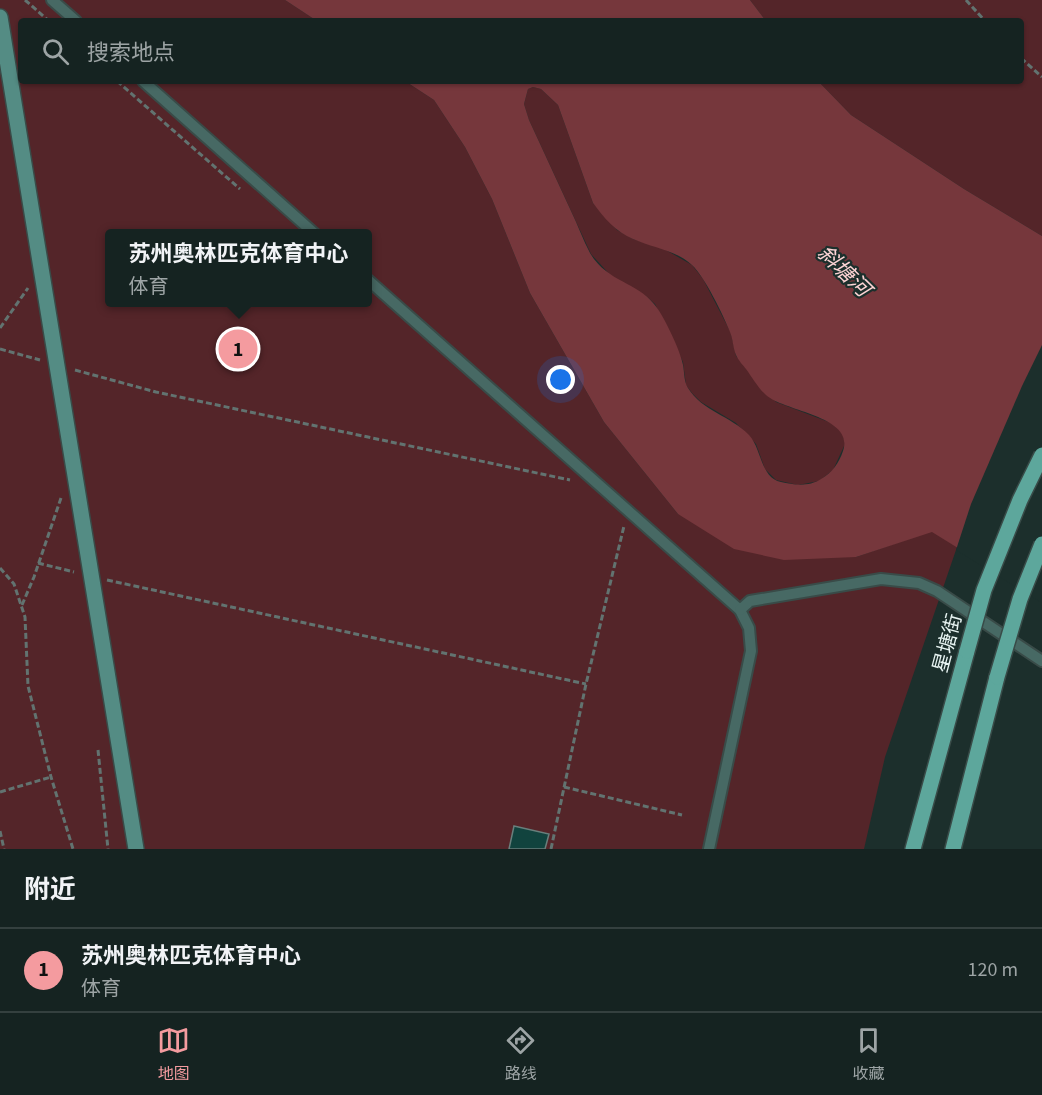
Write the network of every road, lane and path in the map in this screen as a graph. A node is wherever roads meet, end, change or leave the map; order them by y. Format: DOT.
graph roads {
  1 [pos="24,0"];
  2 [pos="52,0"];
  3 [pos="966,0"];
  4 [pos="0,17"];
  5 [pos="45,18"];
  6 [pos="73,18"];
  7 [pos="981,18"];
  8 [pos="1024,61"];
  9 [pos="1042,77"];
  10 [pos="120,84"];
  11 [pos="146,84"];
  12 [pos="247,195"];
  13 [pos="309,229"];
  14 [pos="41,269"];
  15 [pos="372,283"];
  16 [pos="0,328"];
  17 [pos="0,349"];
  18 [pos="48,363"];
  19 [pos="66,368"];
  20 [pos="1042,455"];
  21 [pos="562,472"];
  22 [pos="63,493"];
  23 [pos="632,533"];
  24 [pos="1042,544"];
  25 [pos="38,563"];
  26 [pos="0,568"];
  27 [pos="92,577"];
  28 [pos="21,606"];
  29 [pos="740,610"];
  30 [pos="1042,661"];
  31 [pos="586,684"];
  32 [pos="98,750"];
  33 [pos="51,777"];
  34 [pos="564,787"];
  35 [pos="0,792"];
  36 [pos="682,815"];
  37 [pos="0,831"];
  38 [pos="3,849"];
  39 [pos="72,849"];
  40 [pos="108,849"];
  41 [pos="136,849"];
  42 [pos="551,849"];
  43 [pos="709,849"];
  44 [pos="913,849"];
  45 [pos="953,849"];
  1 -- 5 [label="path"];
  2 -- 6 [label="lane"];
  3 -- 7 [label="path"];
  4 -- 14 [label="street"];
  8 -- 9 [label="path"];
  10 -- 12 [label="path"];
  11 -- 13 [label="lane"];
  14 -- 16 [label="path"];
  14 -- 27 [label="street"];
  15 -- 29 [label="lane"];
  17 -- 18 [label="path"];
  19 -- 21 [label="path"];
  20 -- 44 [label="main road, 星塘街, bridge"];
  22 -- 25 [label="path"];
  23 -- 31 [label="path"];
  24 -- 45 [label="main road, bridge"];
  25 -- 27 [label="path"];
  25 -- 28 [label="path"];
  26 -- 28 [label="path"];
  27 -- 31 [label="path"];
  27 -- 41 [label="street"];
  28 -- 33 [label="path"];
  29 -- 30 [label="lane"];
  29 -- 43 [label="lane"];
  31 -- 34 [label="path"];
  32 -- 40 [label="path"];
  33 -- 35 [label="path"];
  33 -- 39 [label="path"];
  34 -- 36 [label="path"];
  34 -- 42 [label="path"];
  37 -- 38 [label="path"];
}
